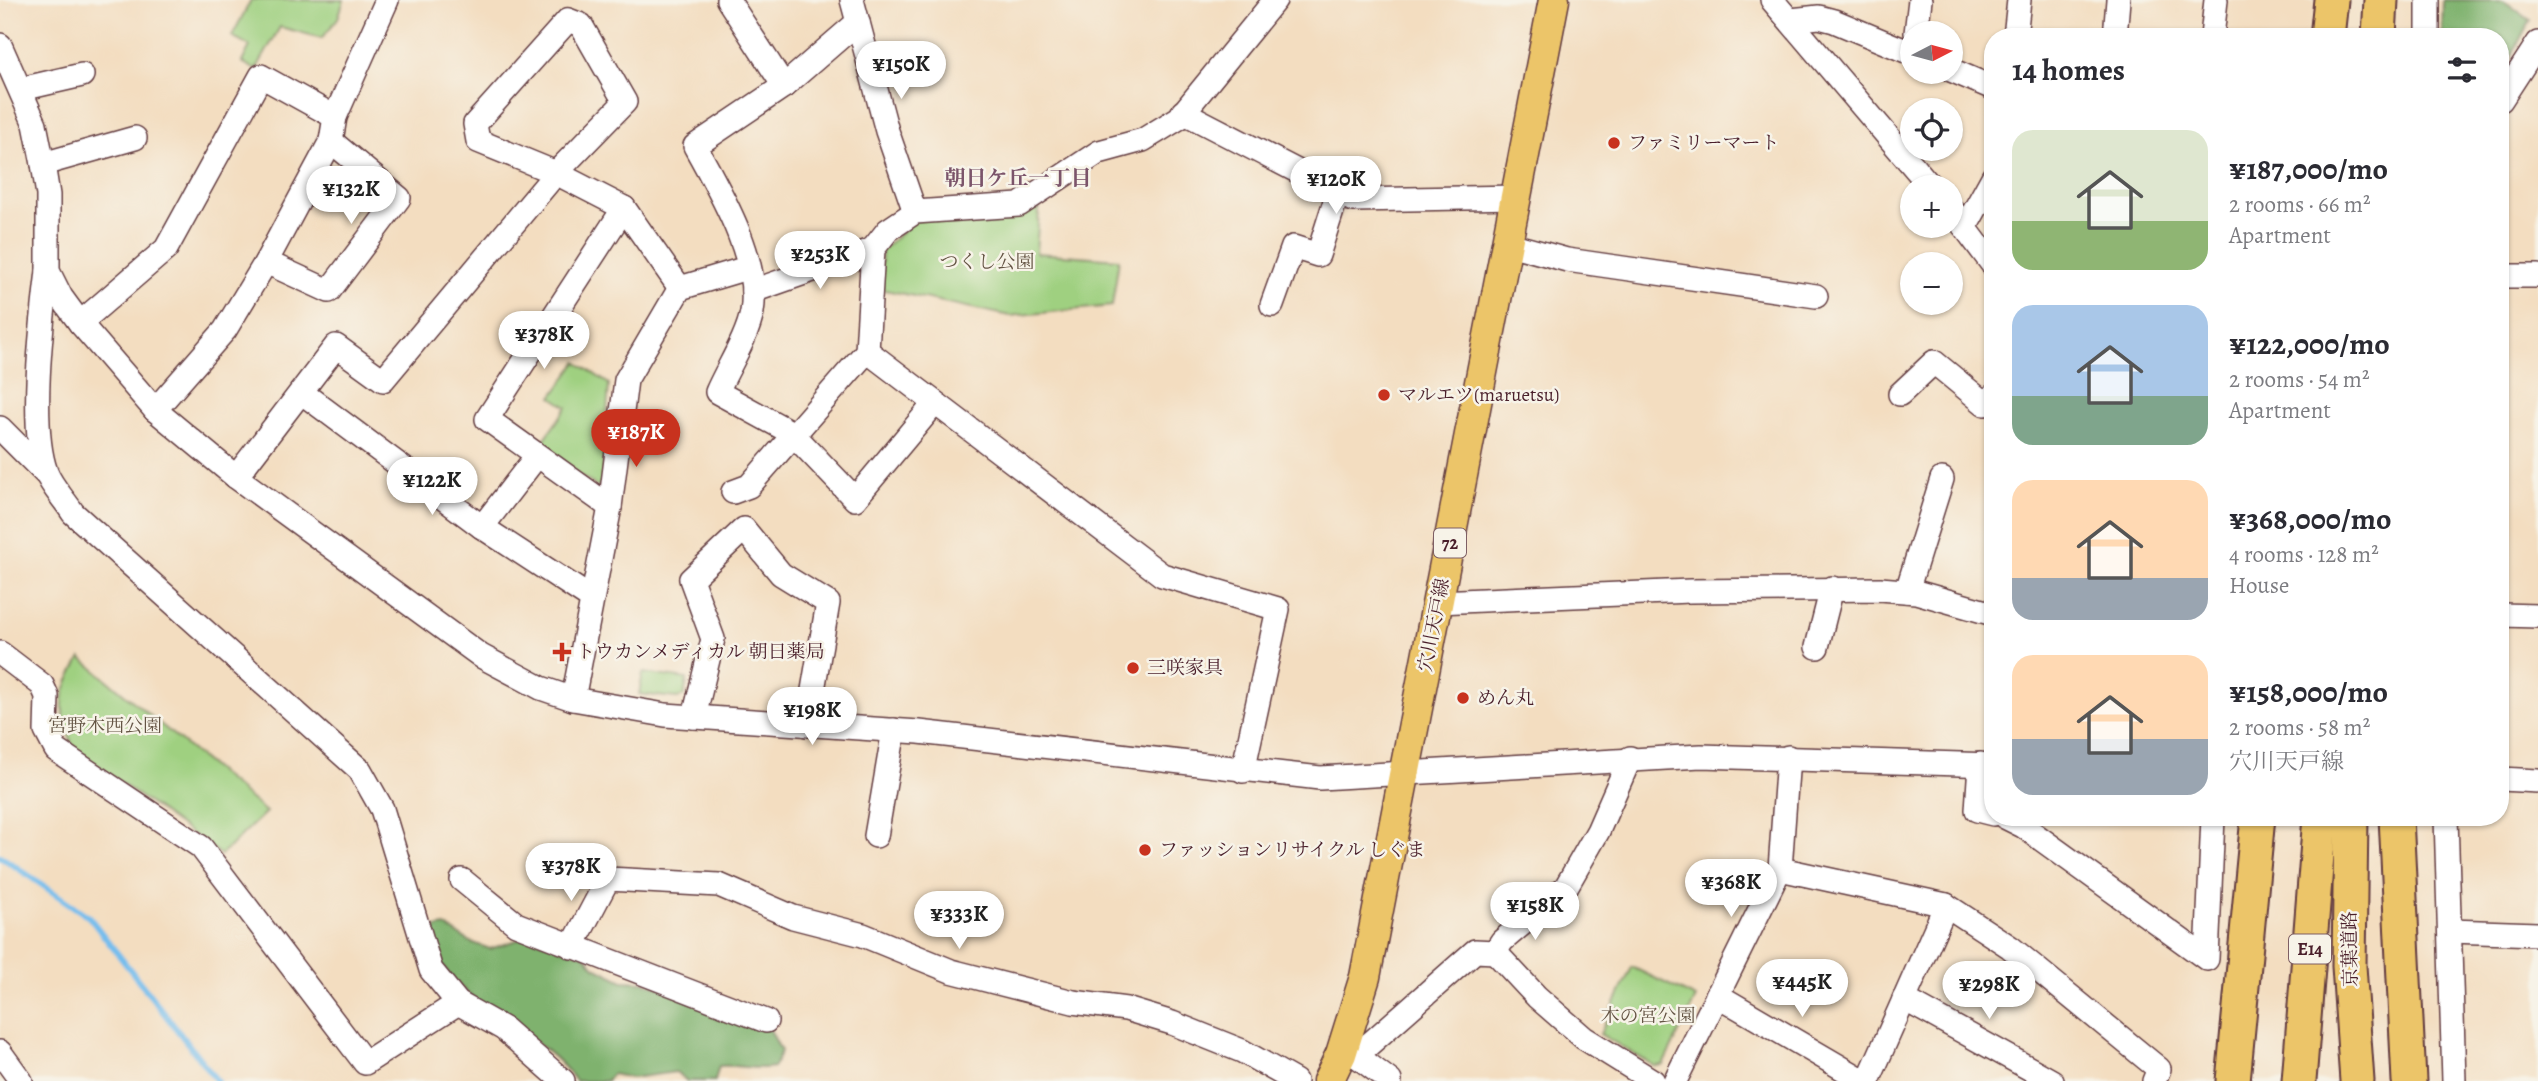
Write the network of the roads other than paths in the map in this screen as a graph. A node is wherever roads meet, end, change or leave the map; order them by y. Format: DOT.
graph roads {
  1 [pos="387,0"];
  2 [pos="728,0"];
  3 [pos="1275,0"];
  4 [pos="1554,0"];
  5 [pos="1772,0"];
  6 [pos="1920,0"];
  7 [pos="2019,0"];
  8 [pos="2118,0"];
  9 [pos="2216,0"];
  10 [pos="2330,0"];
  11 [pos="2350,0"];
  12 [pos="2381,0"];
  13 [pos="2398,0"];
  14 [pos="2428,0"];
  15 [pos="1820,8"];
  16 [pos="855,11"];
  17 [pos="1791,20"];
  18 [pos="1917,21"];
  19 [pos="2016,28"];
  20 [pos="2116,28"];
  21 [pos="2213,28"];
  22 [pos="2328,28"];
  23 [pos="2348,28"];
  24 [pos="2379,28"];
  25 [pos="2397,28"];
  26 [pos="2428,28"];
  27 [pos="2538,43"];
  28 [pos="0,45"];
  29 [pos="1900,48"];
  30 [pos="82,75"];
  31 [pos="1964,76"];
  32 [pos="1984,84"];
  33 [pos="784,86"];
  34 [pos="2509,88"];
  35 [pos="21,89"];
  36 [pos="1183,113"];
  37 [pos="335,117"];
  38 [pos="135,138"];
  39 [pos="331,141"];
  40 [pos="43,164"];
  41 [pos="556,173"];
  42 [pos="1921,175"];
  43 [pos="1984,188"];
  44 [pos="1338,192"];
  45 [pos="1518,197"];
  46 [pos="624,208"];
  47 [pos="915,212"];
  48 [pos="1963,212"];
  49 [pos="1963,223"];
  50 [pos="1509,244"];
  51 [pos="873,249"];
  52 [pos="1984,252"];
  53 [pos="267,262"];
  54 [pos="747,268"];
  55 [pos="48,271"];
  56 [pos="2538,275"];
  57 [pos="2509,276"];
  58 [pos="680,288"];
  59 [pos="753,291"];
  60 [pos="1816,296"];
  61 [pos="1272,305"];
  62 [pos="80,323"];
  63 [pos="867,351"];
  64 [pos="301,391"];
  65 [pos="1900,394"];
  66 [pos="934,403"];
  67 [pos="1984,403"];
  68 [pos="155,410"];
  69 [pos="0,428"];
  70 [pos="792,433"];
  71 [pos="536,457"];
  72 [pos="46,474"];
  73 [pos="236,477"];
  74 [pos="1942,479"];
  75 [pos="733,492"];
  76 [pos="610,507"];
  77 [pos="482,527"];
  78 [pos="1832,588"];
  79 [pos="1907,591"];
  80 [pos="592,599"];
  81 [pos="1438,602"];
  82 [pos="1984,612"];
  83 [pos="2509,615"];
  84 [pos="2538,616"];
  85 [pos="1817,647"];
  86 [pos="0,653"];
  87 [pos="573,699"];
  88 [pos="694,717"];
  89 [pos="807,725"];
  90 [pos="894,730"];
  91 [pos="1788,757"];
  92 [pos="1630,758"];
  93 [pos="1984,764"];
  94 [pos="1243,771"];
  95 [pos="1405,771"];
  96 [pos="1984,777"];
  97 [pos="2509,779"];
  98 [pos="2538,781"];
  99 [pos="1984,812"];
  100 [pos="2023,826"];
  101 [pos="2213,826"];
  102 [pos="2257,826"];
  103 [pos="2319,826"];
  104 [pos="2351,826"];
  105 [pos="2396,826"];
  106 [pos="2446,826"];
  107 [pos="876,836"];
  108 [pos="1780,869"];
  109 [pos="462,880"];
  110 [pos="1946,905"];
  111 [pos="2450,931"];
  112 [pos="2538,934"];
  113 [pos="572,947"];
  114 [pos="1494,952"];
  115 [pos="1717,995"];
  116 [pos="1904,999"];
  117 [pos="458,1003"];
  118 [pos="766,1021"];
  119 [pos="1350,1051"];
  120 [pos="0,1052"];
  121 [pos="21,1081"];
  122 [pos="563,1081"];
  123 [pos="1295,1081"];
  124 [pos="1328,1081"];
  125 [pos="1390,1081"];
  126 [pos="1653,1081"];
  127 [pos="1675,1081"];
  128 [pos="1866,1081"];
  129 [pos="2052,1081"];
  130 [pos="2154,1081"];
  131 [pos="2233,1081"];
  132 [pos="2299,1081"];
  133 [pos="2357,1081"];
  134 [pos="2409,1081"];
  135 [pos="2454,1081"];
  1 -- 37 [label="street"];
  2 -- 33 [label="street"];
  3 -- 36 [label="street"];
  4 -- 45 [label="main road, 穴川天戸線 / 72"];
  5 -- 17 [label="street"];
  6 -- 18 [label="street"];
  7 -- 19 [label="street"];
  8 -- 20 [label="street"];
  9 -- 21 [label="street"];
  10 -- 22 [label="highway"];
  11 -- 23 [label="highway"];
  12 -- 24 [label="highway"];
  13 -- 25 [label="highway"];
  14 -- 26 [label="street"];
  15 -- 17 [label="street"];
  15 -- 29 [label="street"];
  16 -- 33 [label="street"];
  16 -- 47 [label="street"];
  17 -- 42 [label="street"];
  27 -- 34 [label="street"];
  28 -- 35 [label="street"];
  30 -- 35 [label="street"];
  31 -- 32 [label="street"];
  33 -- 54 [label="street"];
  35 -- 40 [label="street"];
  36 -- 44 [label="street"];
  36 -- 47 [label="street"];
  37 -- 39 [label="street"];
  37 -- 62 [label="street"];
  38 -- 40 [label="street"];
  39 -- 53 [label="street"];
  39 -- 53 [label="street"];
  40 -- 55 [label="street"];
  41 -- 41 [label="street"];
  41 -- 46 [label="street"];
  41 -- 64 [label="street"];
  43 -- 48 [label="street"];
  44 -- 45 [label="street"];
  44 -- 61 [label="street"];
  45 -- 50 [label="main road, 穴川天戸線 / 72"];
  46 -- 58 [label="street"];
  46 -- 71 [label="street"];
  47 -- 51 [label="street"];
  49 -- 52 [label="street"];
  50 -- 60 [label="street"];
  50 -- 81 [label="main road, 穴川天戸線 / 72"];
  51 -- 59 [label="street"];
  51 -- 63 [label="street"];
  53 -- 68 [label="street"];
  54 -- 58 [label="street"];
  54 -- 59 [label="street"];
  55 -- 62 [label="street"];
  55 -- 72 [label="street"];
  56 -- 57 [label="street"];
  58 -- 76 [label="street"];
  59 -- 70 [label="street"];
  62 -- 68 [label="street"];
  63 -- 66 [label="street"];
  63 -- 70 [label="street"];
  64 -- 73 [label="street"];
  64 -- 77 [label="street"];
  65 -- 67 [label="street"];
  66 -- 70 [label="street"];
  66 -- 94 [label="street"];
  68 -- 73 [label="street"];
  69 -- 72 [label="street"];
  70 -- 75 [label="street"];
  71 -- 76 [label="street"];
  71 -- 77 [label="street"];
  72 -- 117 [label="street"];
  73 -- 87 [label="street"];
  74 -- 79 [label="street"];
  76 -- 80 [label="street"];
  77 -- 80 [label="street"];
  78 -- 79 [label="street"];
  78 -- 81 [label="street"];
  78 -- 85 [label="street"];
  79 -- 82 [label="street"];
  80 -- 87 [label="street"];
  81 -- 95 [label="main road, 穴川天戸線 / 72"];
  83 -- 84 [label="street"];
  86 -- 117 [label="street"];
  87 -- 88 [label="street"];
  88 -- 89 [label="street"];
  88 -- 89 [label="street"];
  89 -- 90 [label="street"];
  90 -- 94 [label="street"];
  90 -- 107 [label="street"];
  91 -- 92 [label="street"];
  91 -- 93 [label="street"];
  91 -- 108 [label="street"];
  92 -- 95 [label="street"];
  92 -- 114 [label="street"];
  94 -- 95 [label="street"];
  95 -- 119 [label="main road, 穴川天戸線 / 72"];
  96 -- 99 [label="street"];
  97 -- 98 [label="street"];
  100 -- 101 [label="street"];
  102 -- 131 [label="highway"];
  103 -- 132 [label="highway, 京葉道路 / E14"];
  104 -- 133 [label="highway, 京葉道路 / E14"];
  105 -- 134 [label="highway"];
  106 -- 111 [label="street"];
  108 -- 110 [label="street"];
  108 -- 115 [label="street"];
  109 -- 113 [label="street"];
  110 -- 116 [label="street"];
  110 -- 130 [label="street"];
  111 -- 112 [label="street"];
  111 -- 135 [label="street"];
  113 -- 118 [label="street"];
  113 -- 123 [label="street"];
  114 -- 119 [label="street"];
  114 -- 126 [label="street"];
  115 -- 127 [label="street"];
  115 -- 128 [label="street"];
  116 -- 128 [label="street"];
  116 -- 129 [label="street"];
  117 -- 122 [label="street"];
  119 -- 124 [label="main road, 穴川天戸線 / 72"];
  119 -- 125 [label="street"];
  120 -- 121 [label="street"];
}
